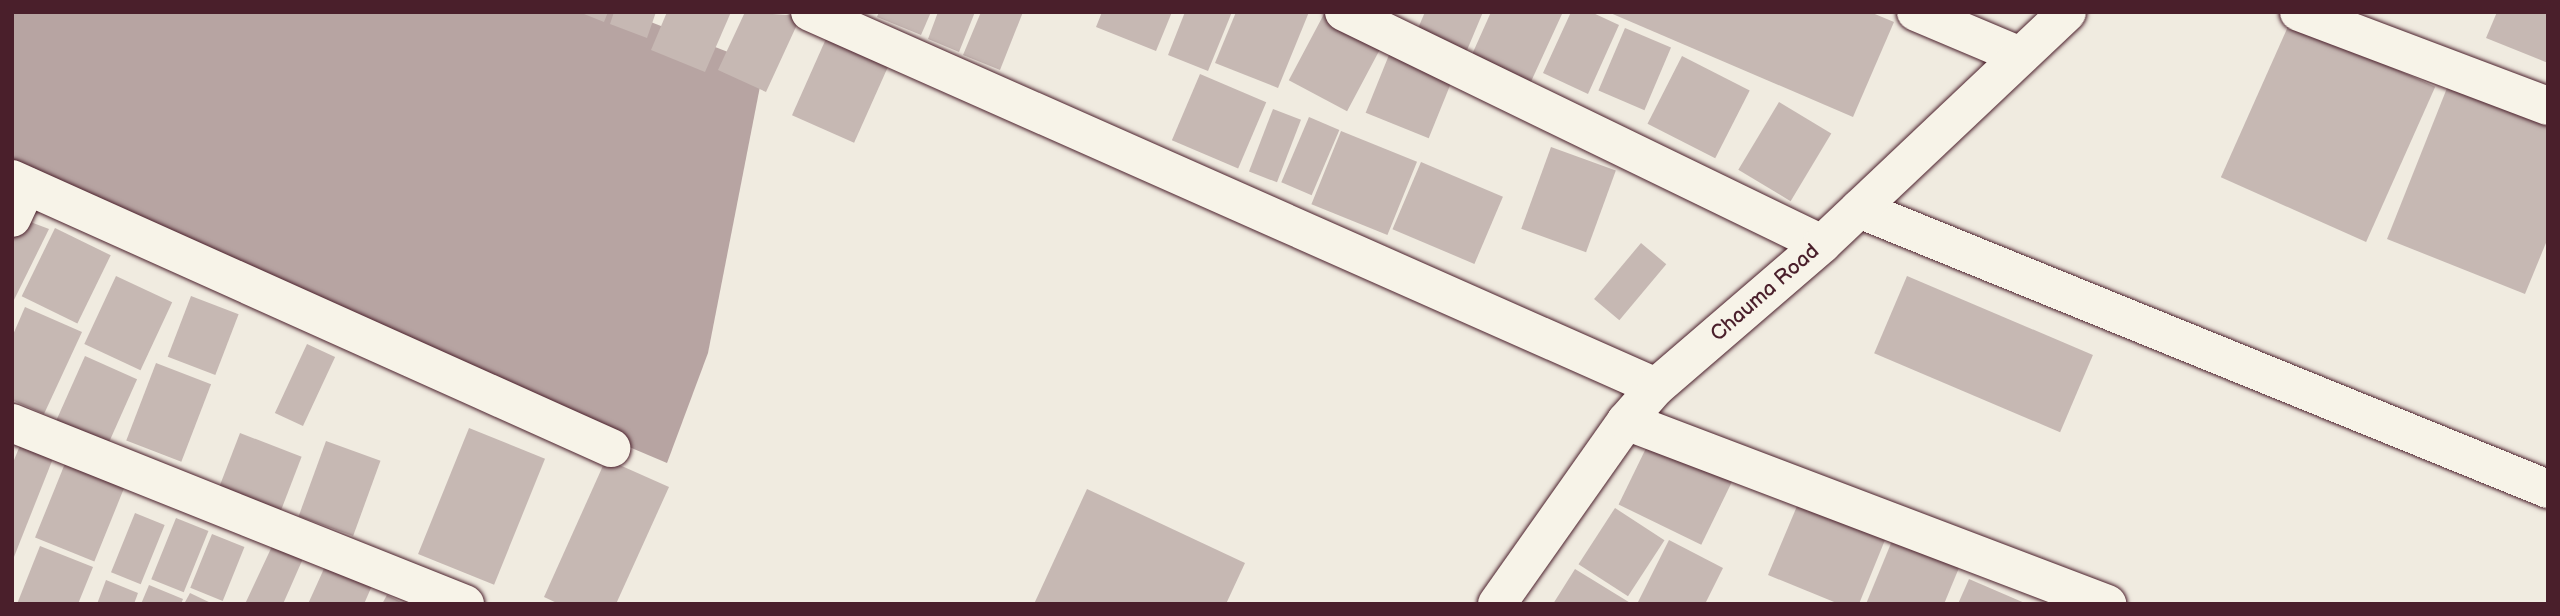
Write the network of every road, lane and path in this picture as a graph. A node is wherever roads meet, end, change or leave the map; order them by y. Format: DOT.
graph roads {
  1 [pos="810,12"];
  2 [pos="1344,12"];
  3 [pos="1916,12"];
  4 [pos="2067,12"];
  5 [pos="2299,12"];
  6 [pos="2018,55"];
  7 [pos="2548,106"];
  8 [pos="17,194"];
  9 [pos="1859,209"];
  10 [pos="1822,244"];
  11 [pos="1656,387"];
  12 [pos="1626,421"];
  13 [pos="12,423"];
  14 [pos="611,448"];
  15 [pos="2548,489"];
  16 [pos="465,604"];
  17 [pos="1497,604"];
  18 [pos="2107,604"];
  1 -- 11 [label="street"];
  2 -- 10 [label="street"];
  3 -- 6 [label="street"];
  4 -- 6 [label="street, Chauma Road"];
  5 -- 7 [label="street"];
  6 -- 9 [label="street, Chauma Road"];
  8 -- 14 [label="street"];
  9 -- 10 [label="street, Chauma Road"];
  9 -- 15 [label="street"];
  10 -- 11 [label="street, Chauma Road"];
  11 -- 12 [label="street, Chauma Road"];
  12 -- 17 [label="street, Chauma Road"];
  12 -- 18 [label="street"];
  13 -- 16 [label="street"];
}
